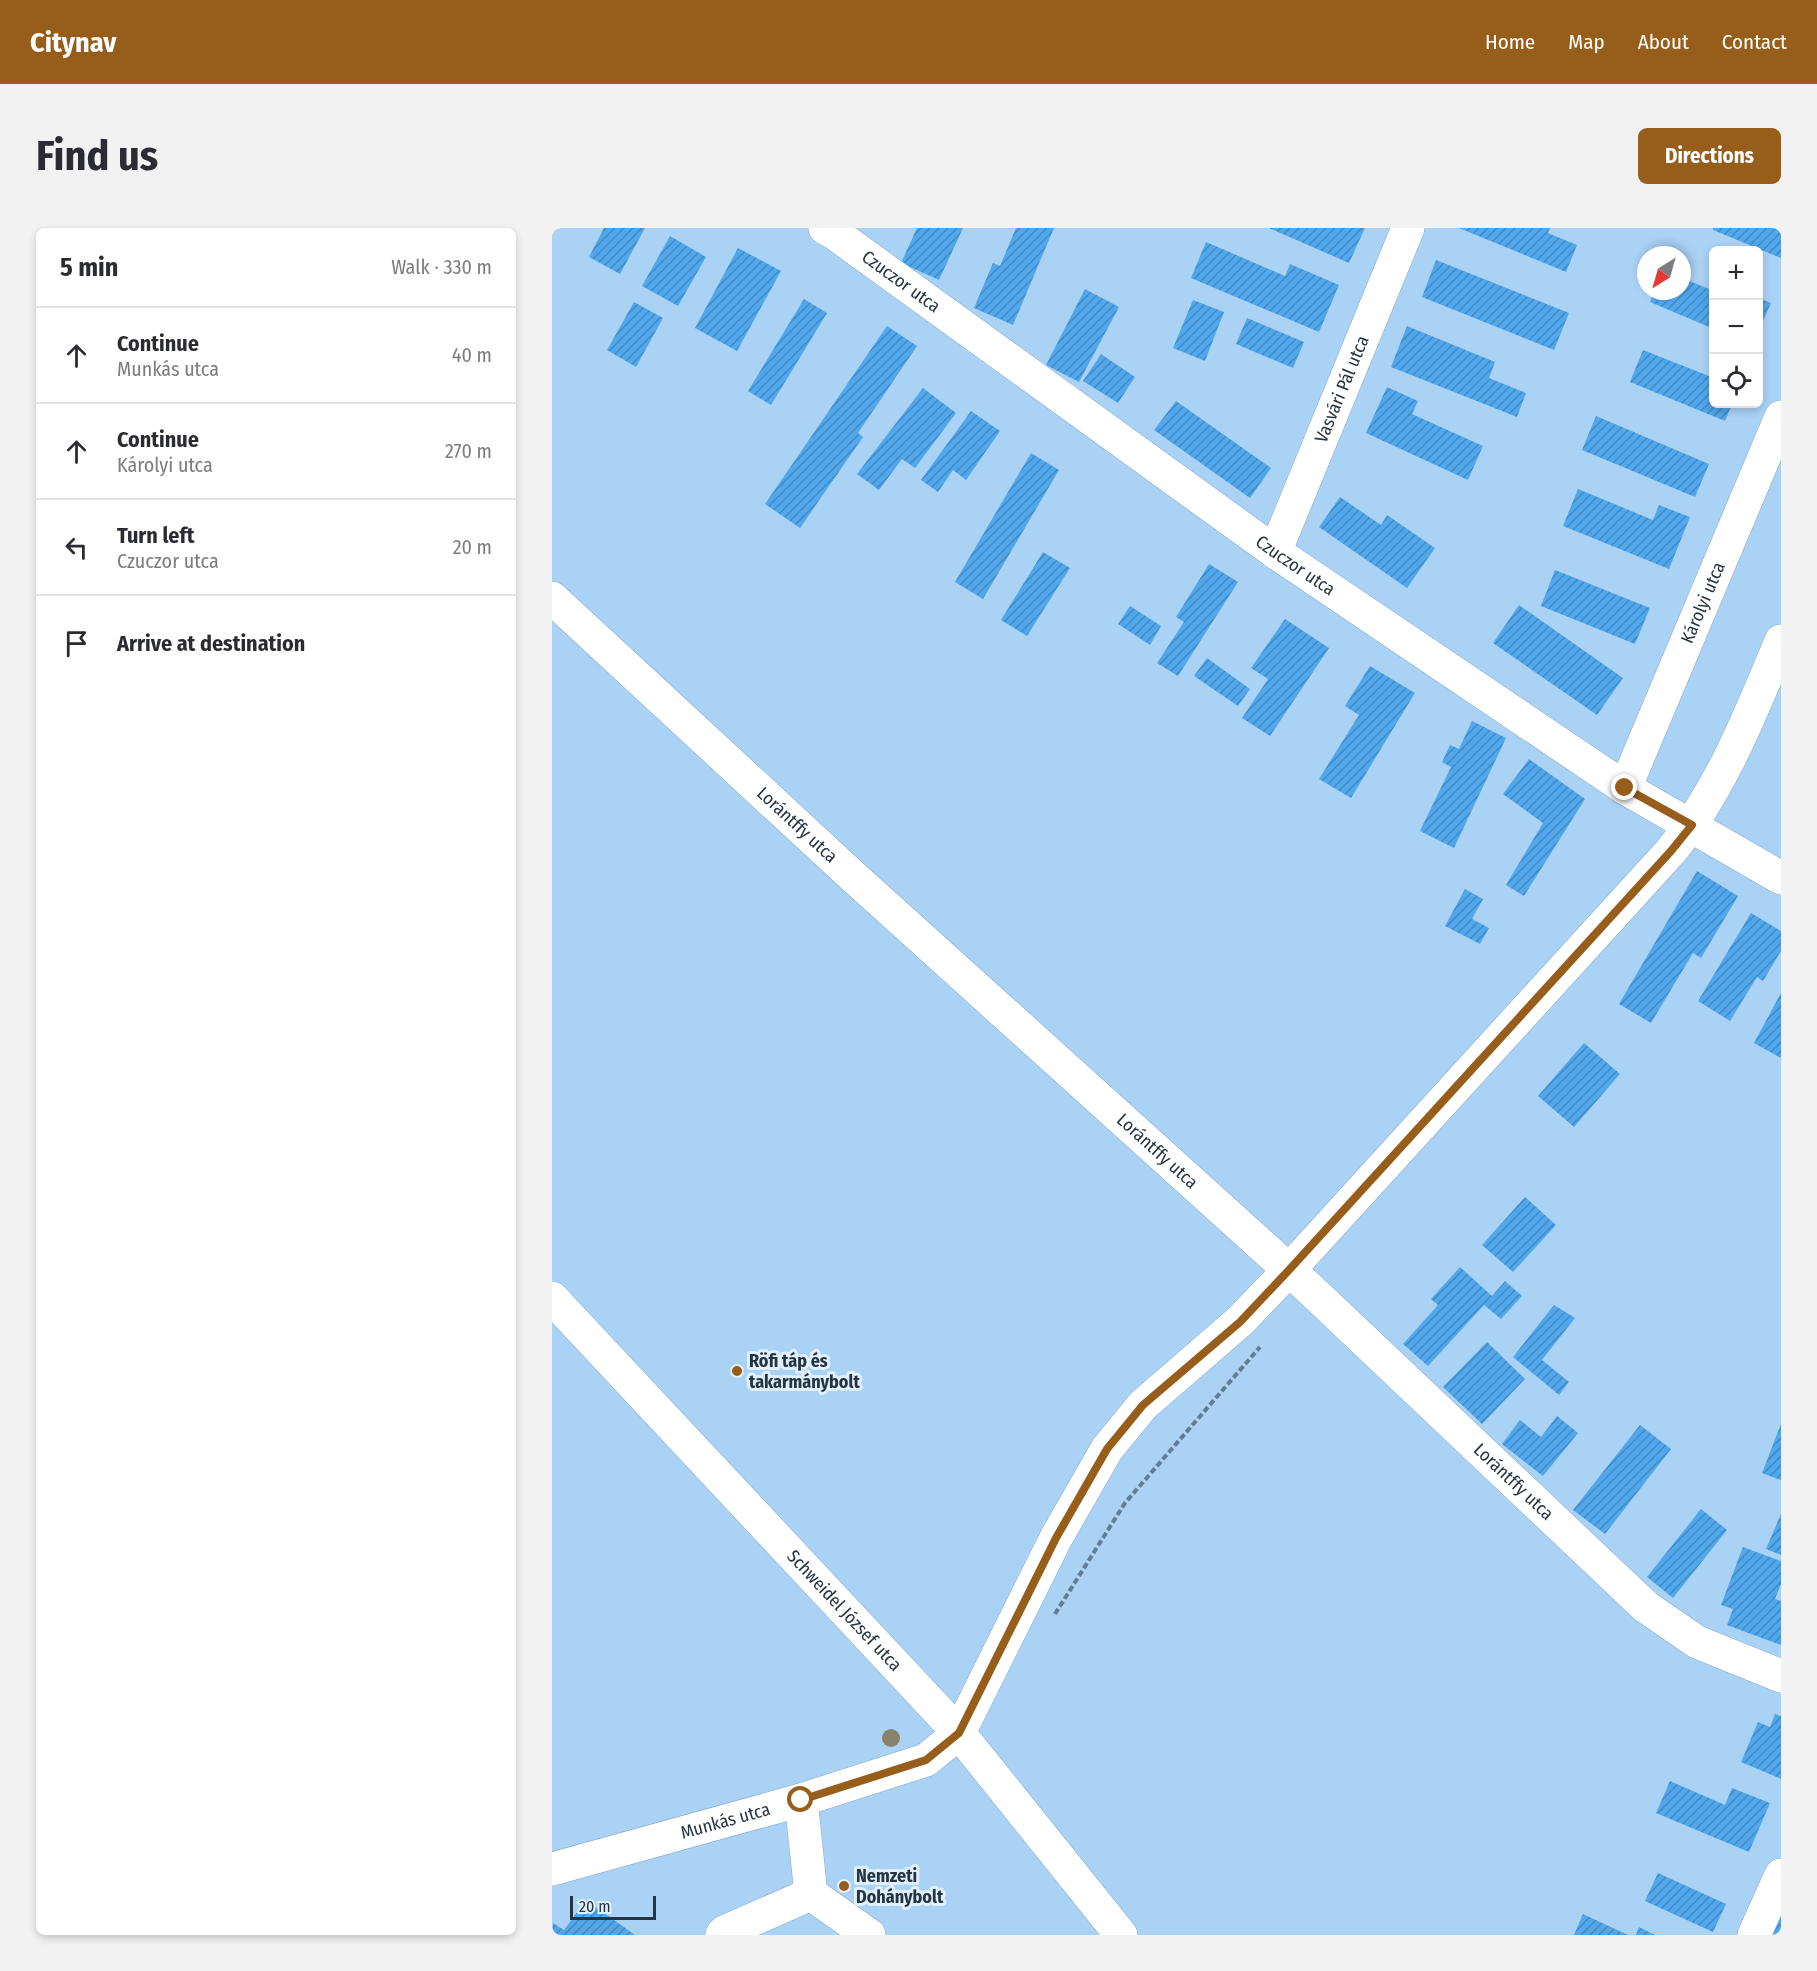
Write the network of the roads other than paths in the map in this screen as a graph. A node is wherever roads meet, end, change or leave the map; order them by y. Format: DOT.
graph roads {
  1 [pos="825,228"];
  2 [pos="1408,228"];
  3 [pos="1781,417"];
  4 [pos="1275,552"];
  5 [pos="552,598"];
  6 [pos="1781,641"];
  7 [pos="1625,788"];
  8 [pos="1692,825"];
  9 [pos="1781,878"];
  10 [pos="1289,1270"];
  11 [pos="552,1298"];
  12 [pos="1781,1676"];
  13 [pos="959,1733"];
  14 [pos="801,1800"];
  15 [pos="552,1869"];
  16 [pos="1781,1875"];
  17 [pos="811,1894"];
  18 [pos="722,1935"];
  19 [pos="869,1935"];
  20 [pos="1121,1935"];
  21 [pos="1754,1935"];
  1 -- 4 [label="street, Czuczor utca"];
  2 -- 4 [label="street, Vasvári Pál utca"];
  3 -- 7 [label="street, Károlyi utca"];
  4 -- 7 [label="street, Czuczor utca"];
  5 -- 10 [label="street, Lorántffy utca"];
  6 -- 8 [label="street"];
  7 -- 8 [label="street, Czuczor utca"];
  8 -- 9 [label="street, Czuczor utca"];
  8 -- 10 [label="street"];
  10 -- 12 [label="street, Lorántffy utca"];
  10 -- 13 [label="street"];
  11 -- 13 [label="street, Schweidel József utca"];
  13 -- 14 [label="street, Munkás utca"];
  13 -- 20 [label="street, Schweidel József utca"];
  14 -- 15 [label="street, Munkás utca"];
  14 -- 17 [label="street"];
  16 -- 21 [label="street"];
  17 -- 18 [label="street"];
  17 -- 19 [label="street"];
}
